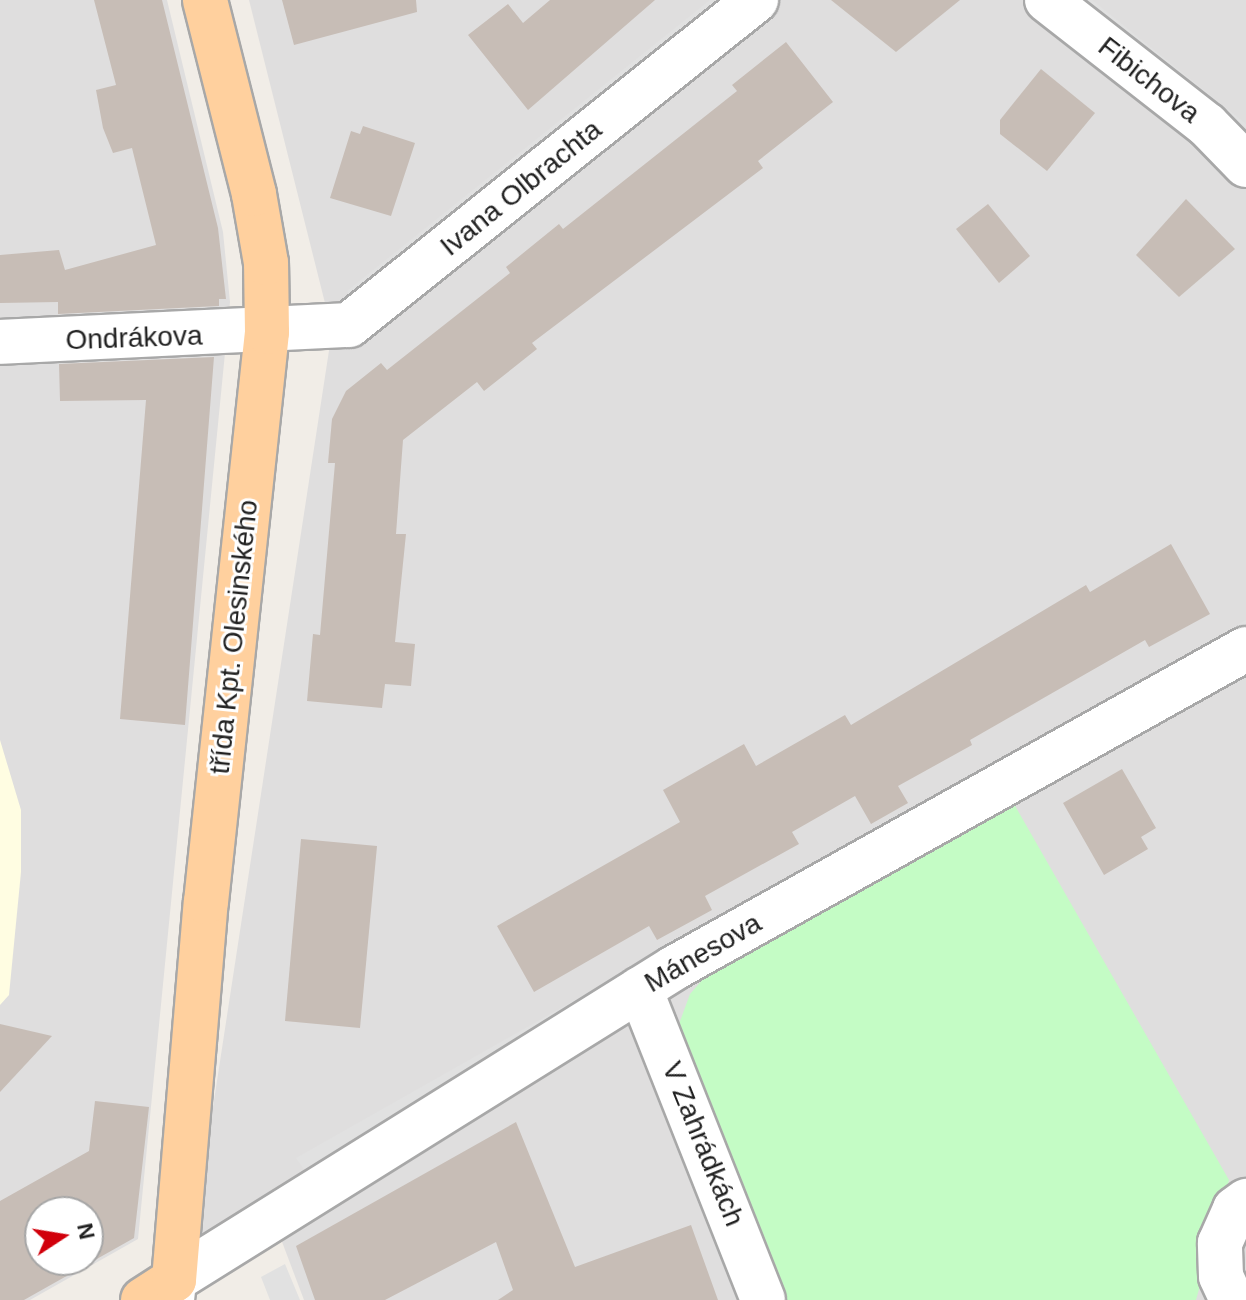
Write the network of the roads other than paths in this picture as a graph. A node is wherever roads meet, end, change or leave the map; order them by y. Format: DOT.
graph roads {
  1 [pos="205,0"];
  2 [pos="756,0"];
  3 [pos="1047,0"];
  4 [pos="1246,165"];
  5 [pos="267,332"];
  6 [pos="0,342"];
  7 [pos="1246,649"];
  8 [pos="640,989"];
  9 [pos="1246,1201"];
  10 [pos="163,1293"];
  11 [pos="763,1300"];
  12 [pos="1232,1300"];
  1 -- 5 [label="main road, třída Kpt. Olesinského"];
  2 -- 5 [label="street, Ivana Olbrachta"];
  3 -- 4 [label="street, Fibichova"];
  5 -- 6 [label="street, Ondrákova"];
  5 -- 10 [label="main road, třída Kpt. Olesinského"];
  7 -- 8 [label="street, Mánesova"];
  8 -- 10 [label="street, Mánesova"];
  8 -- 11 [label="street, V Zahrádkách"];
  9 -- 12 [label="street"];
}
